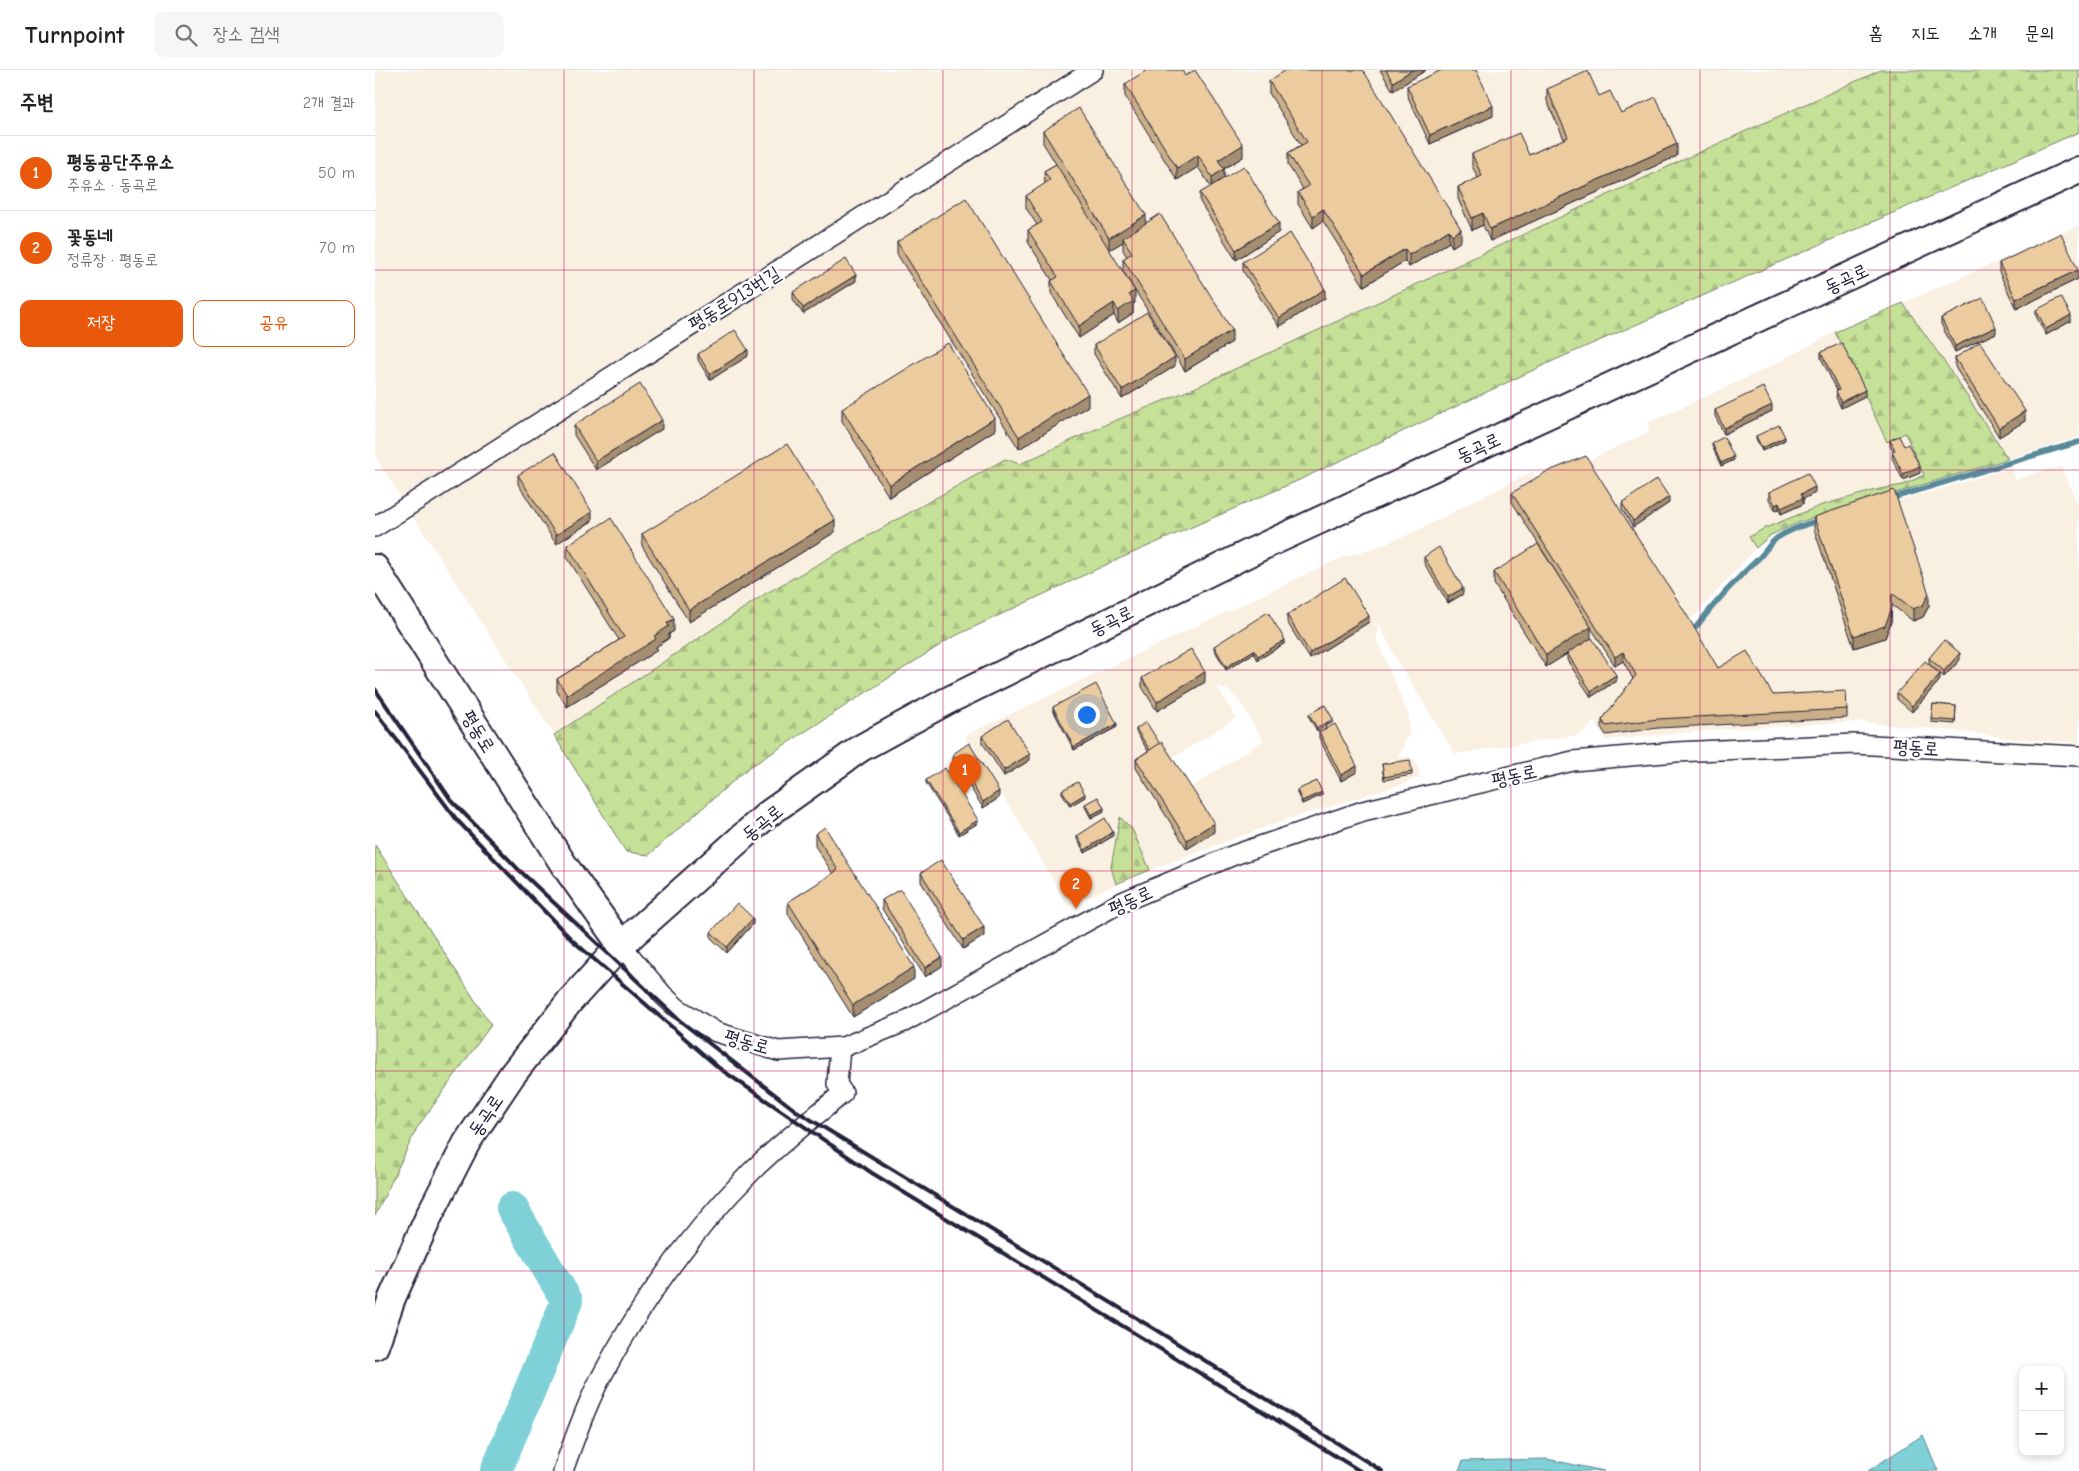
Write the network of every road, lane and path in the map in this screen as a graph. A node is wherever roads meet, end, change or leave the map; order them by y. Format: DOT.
graph roads {
  1 [pos="1093,70"];
  2 [pos="2079,170"];
  3 [pos="375,526"];
  4 [pos="375,568"];
  5 [pos="2079,756"];
  6 [pos="621,945"];
  7 [pos="840,1047"];
  8 [pos="375,1346"];
  9 [pos="563,1471"];
  1 -- 3 [label="street, 평동로913번길"];
  2 -- 6 [label="main road, 동곡로"];
  4 -- 6 [label="main road, 평동로"];
  5 -- 7 [label="street, 평동로"];
  6 -- 7 [label="street, 평동로"];
  6 -- 8 [label="main road, 동곡로"];
  7 -- 9 [label="street"];
}
